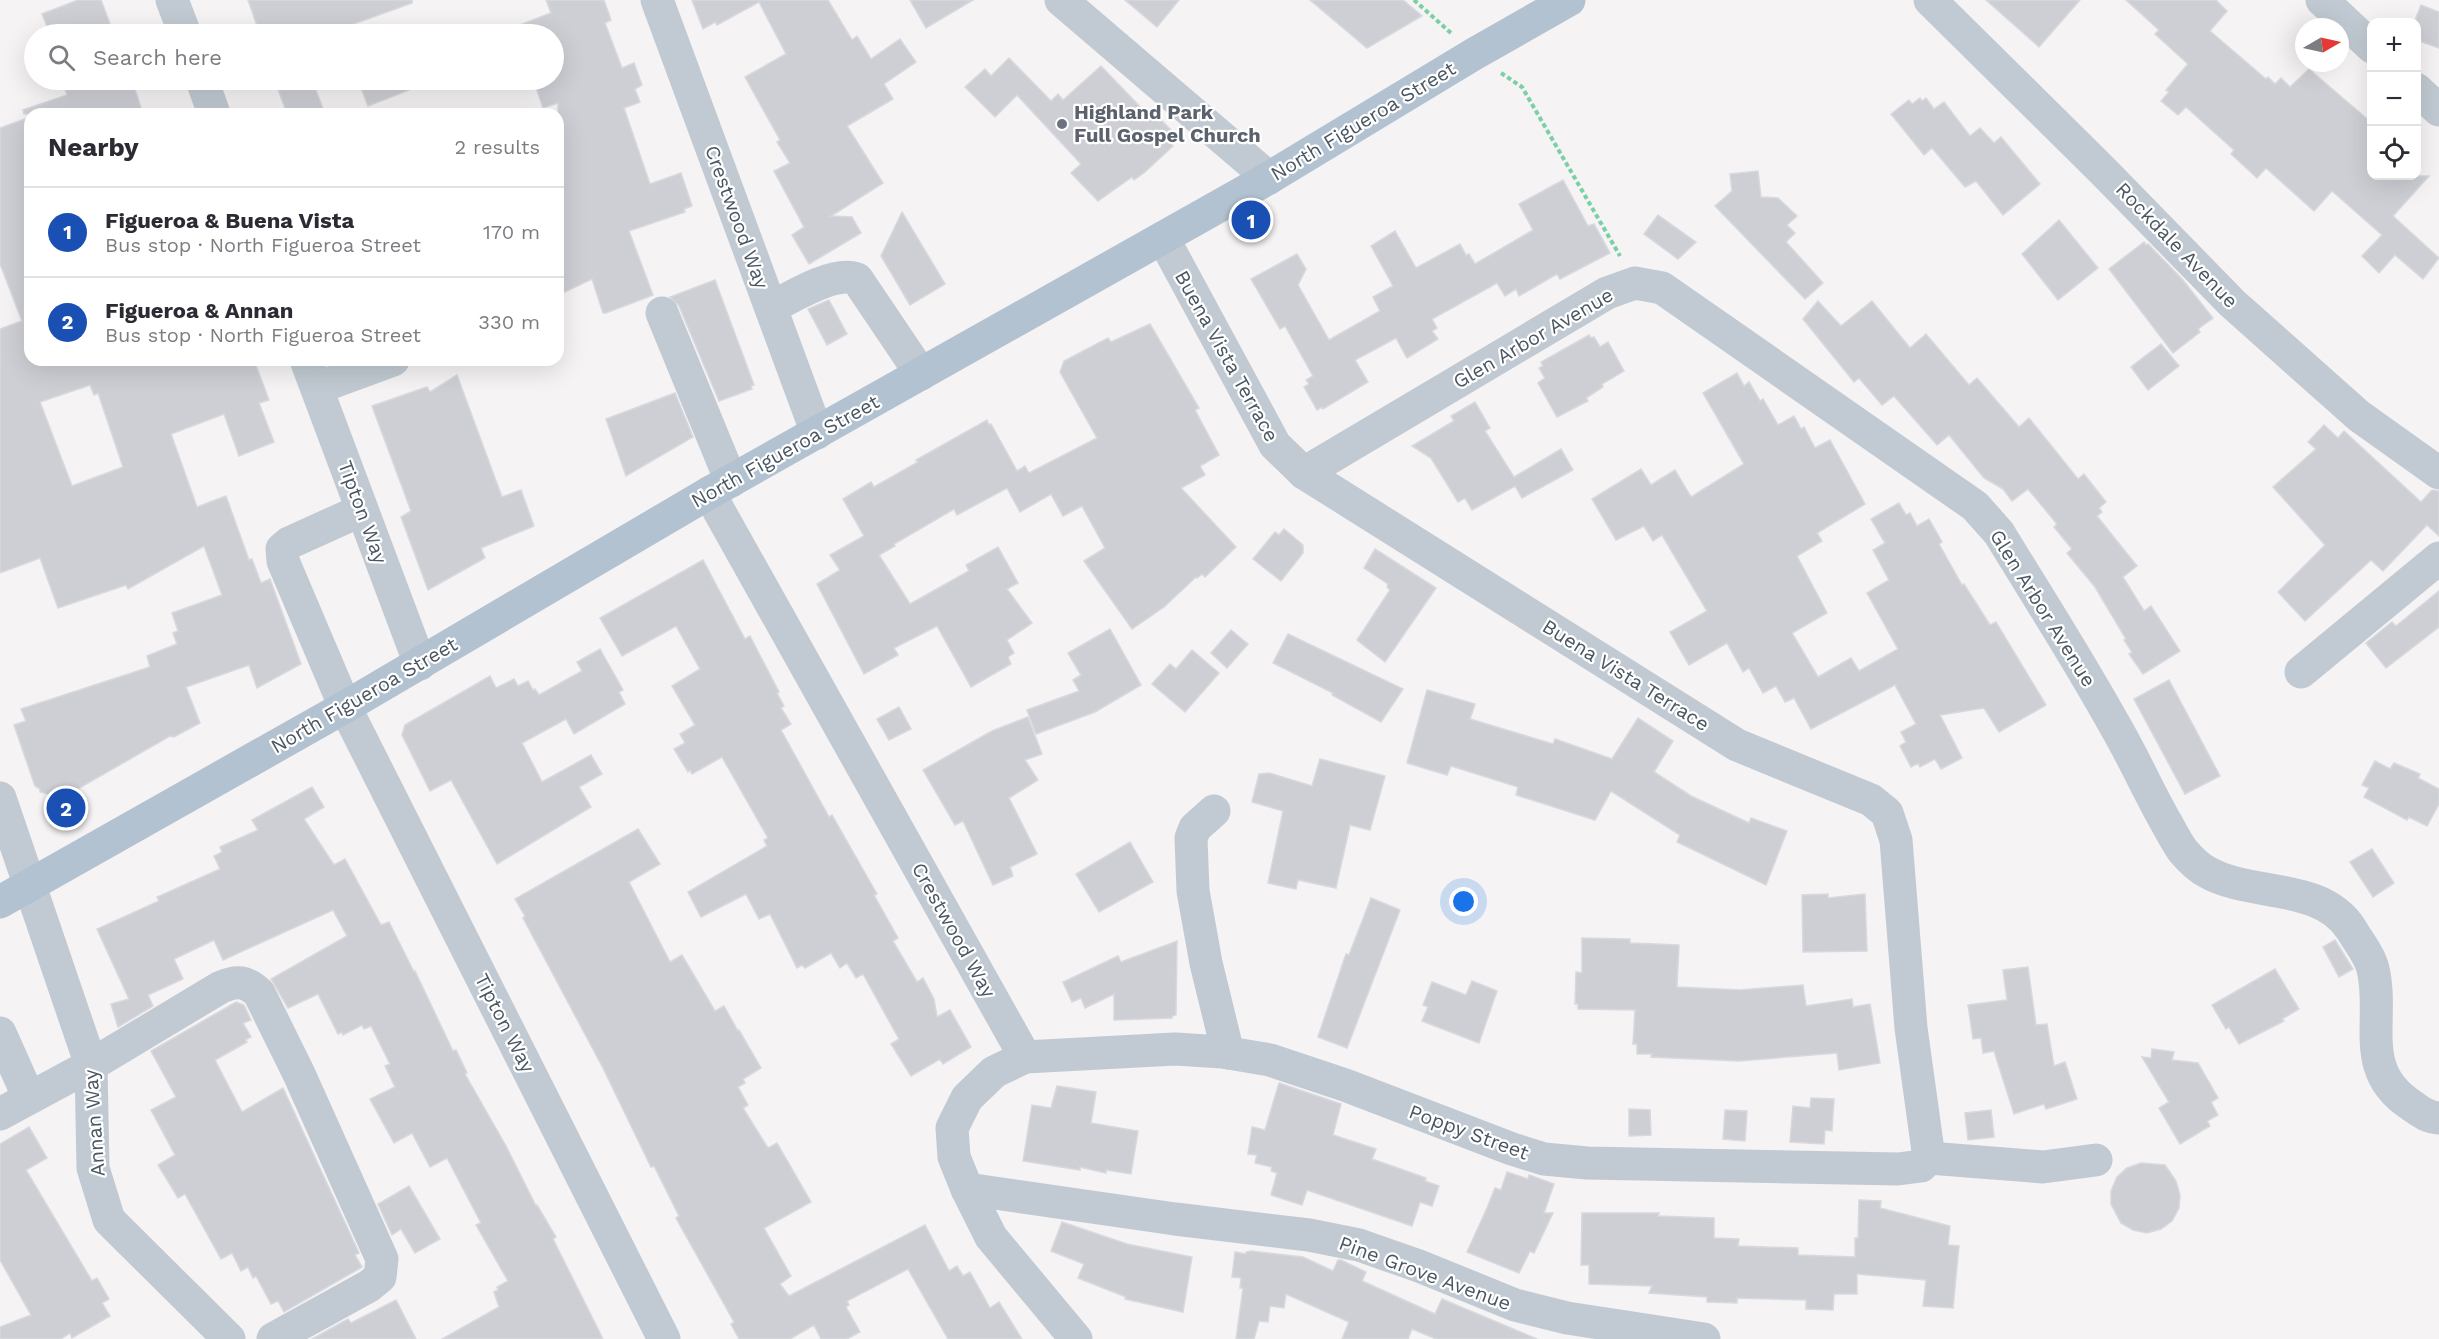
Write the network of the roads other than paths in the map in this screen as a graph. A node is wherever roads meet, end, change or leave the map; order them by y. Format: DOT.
graph roads {
  1 [pos="172,0"];
  2 [pos="657,0"];
  3 [pos="1061,0"];
  4 [pos="1569,0"];
  5 [pos="1930,0"];
  6 [pos="2322,0"];
  7 [pos="181,24"];
  8 [pos="2367,42"];
  9 [pos="205,90"];
  10 [pos="2421,94"];
  11 [pos="212,108"];
  12 [pos="2439,110"];
  13 [pos="1269,178"];
  14 [pos="1163,238"];
  15 [pos="771,308"];
  16 [pos="662,314"];
  17 [pos="358,366"];
  18 [pos="312,374"];
  19 [pos="921,374"];
  20 [pos="817,433"];
  21 [pos="1304,473"];
  22 [pos="2439,473"];
  23 [pos="720,487"];
  24 [pos="362,510"];
  25 [pos="2439,558"];
  26 [pos="420,663"];
  27 [pos="2301,672"];
  28 [pos="345,707"];
  29 [pos="0,798"];
  30 [pos="1214,811"];
  31 [pos="29,885"];
  32 [pos="0,902"];
  33 [pos="0,1033"];
  34 [pos="1228,1053"];
  35 [pos="1026,1057"];
  36 [pos="91,1065"];
  37 [pos="29,1098"];
  38 [pos="0,1114"];
  39 [pos="2439,1118"];
  40 [pos="2096,1160"];
  41 [pos="1925,1162"];
  42 [pos="967,1189"];
  43 [pos="229,1339"];
  44 [pos="273,1339"];
  45 [pos="664,1339"];
  46 [pos="1076,1339"];
  47 [pos="1704,1339"];
  1 -- 7 [label="street"];
  2 -- 15 [label="street, Crestwood Way"];
  3 -- 13 [label="street"];
  4 -- 13 [label="main road, North Figueroa Street"];
  5 -- 22 [label="street, Rockdale Avenue"];
  6 -- 8 [label="street"];
  9 -- 11 [label="street"];
  10 -- 12 [label="street"];
  13 -- 14 [label="main road, North Figueroa Street"];
  14 -- 19 [label="main road, North Figueroa Street"];
  14 -- 21 [label="street, Buena Vista Terrace"];
  15 -- 19 [label="street"];
  15 -- 20 [label="street, Crestwood Way"];
  16 -- 23 [label="street, Crestwood Way"];
  17 -- 18 [label="street"];
  18 -- 24 [label="street, Tipton Way"];
  19 -- 20 [label="main road, North Figueroa Street"];
  20 -- 23 [label="main road, North Figueroa Street"];
  21 -- 39 [label="street, Glen Arbor Avenue"];
  21 -- 41 [label="street, Buena Vista Terrace"];
  23 -- 26 [label="main road, North Figueroa Street"];
  23 -- 35 [label="street, Crestwood Way"];
  24 -- 26 [label="street, Tipton Way"];
  24 -- 28 [label="street, Tipton Way"];
  25 -- 27 [label="street"];
  26 -- 28 [label="main road, North Figueroa Street"];
  28 -- 31 [label="main road, North Figueroa Street"];
  28 -- 45 [label="street, Tipton Way"];
  29 -- 31 [label="street, Annan Way"];
  30 -- 34 [label="street"];
  31 -- 32 [label="main road, North Figueroa Street"];
  31 -- 36 [label="street, Annan Way"];
  33 -- 37 [label="street"];
  34 -- 35 [label="street, Poppy Street"];
  34 -- 41 [label="street, Poppy Street"];
  35 -- 42 [label="street"];
  36 -- 37 [label="street"];
  36 -- 43 [label="street, Annan Way"];
  36 -- 44 [label="street"];
  37 -- 38 [label="street"];
  40 -- 41 [label="street, Poppy Street"];
  42 -- 46 [label="street"];
  42 -- 47 [label="street, Pine Grove Avenue"];
}
